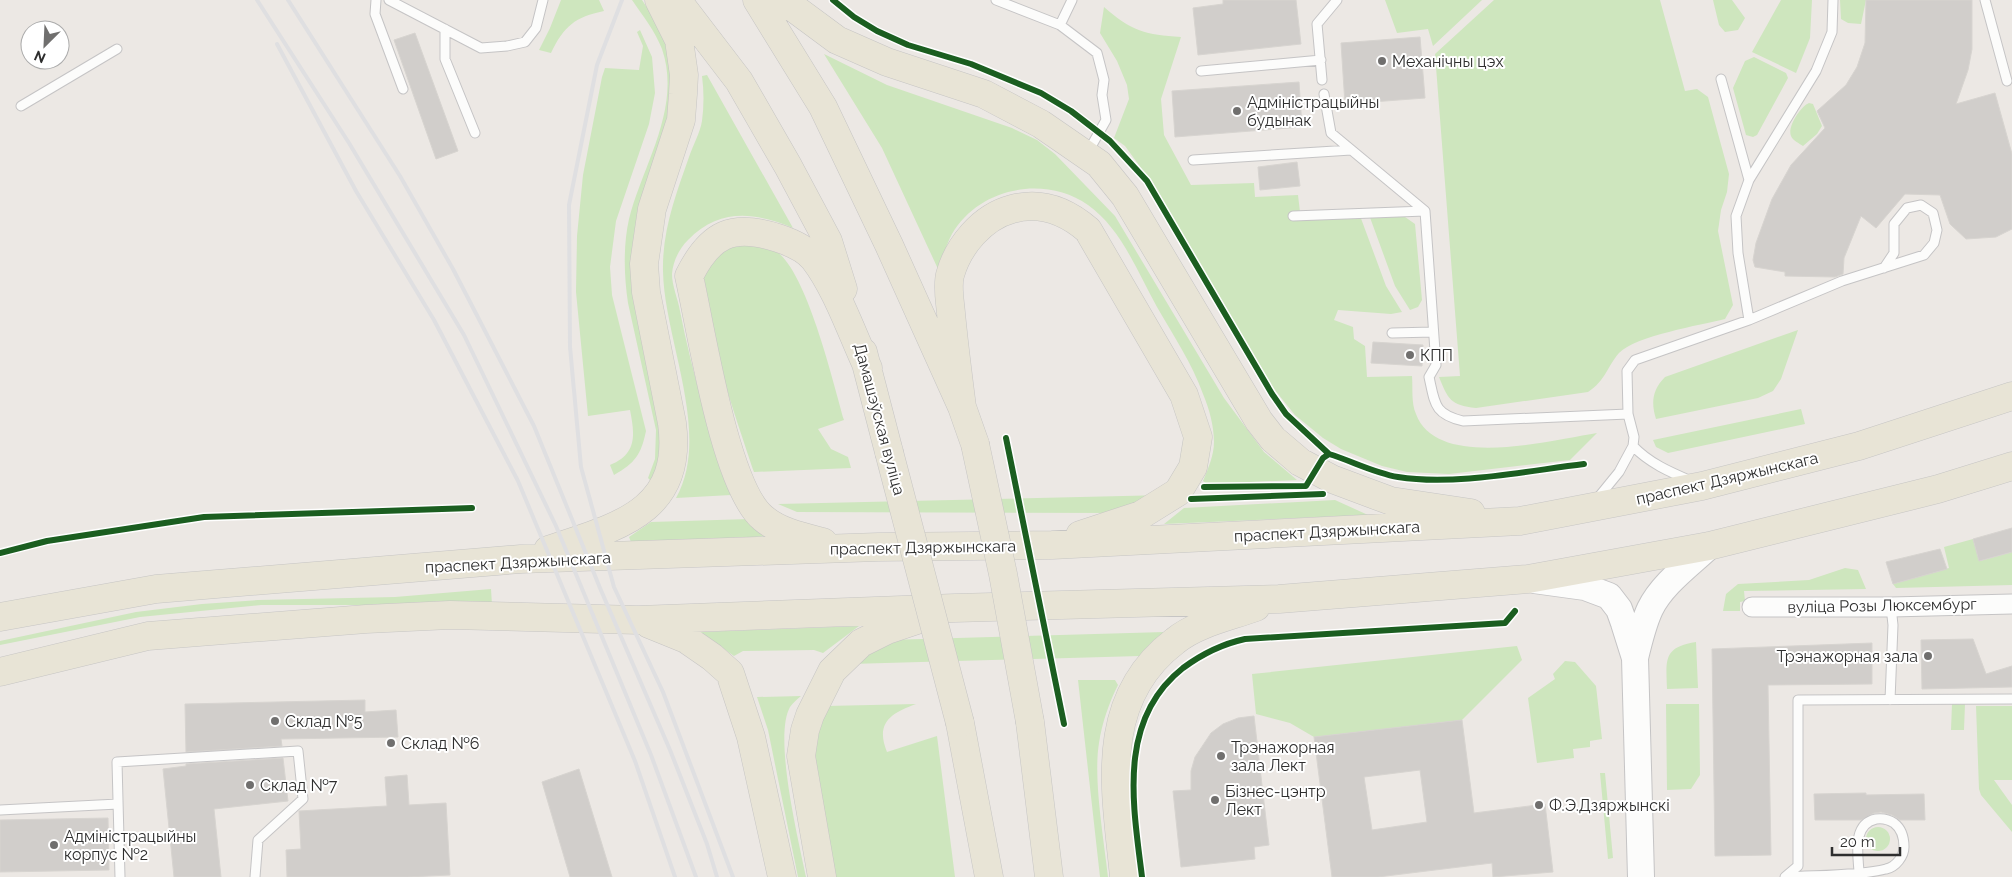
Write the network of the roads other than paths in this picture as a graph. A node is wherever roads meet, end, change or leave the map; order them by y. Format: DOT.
graph roads {
  1 [pos="376,0"];
  2 [pos="389,0"];
  3 [pos="543,0"];
  4 [pos="660,0"];
  5 [pos="676,0"];
  6 [pos="757,0"];
  7 [pos="783,0"];
  8 [pos="996,0"];
  9 [pos="1072,0"];
  10 [pos="1337,0"];
  11 [pos="1833,0"];
  12 [pos="1985,0"];
  13 [pos="1060,25"];
  14 [pos="445,29"];
  15 [pos="117,48"];
  16 [pos="1321,60"];
  17 [pos="1201,71"];
  18 [pos="1721,78"];
  19 [pos="1322,80"];
  20 [pos="2007,81"];
  21 [pos="403,89"];
  22 [pos="1324,94"];
  23 [pos="21,106"];
  24 [pos="475,133"];
  25 [pos="1352,150"];
  26 [pos="1087,154"];
  27 [pos="1193,160"];
  28 [pos="1748,180"];
  29 [pos="1425,210"];
  30 [pos="1293,216"];
  31 [pos="1884,268"];
  32 [pos="1748,320"];
  33 [pos="1433,332"];
  34 [pos="1392,334"];
  35 [pos="868,368"];
  36 [pos="2012,396"];
  37 [pos="962,407"];
  38 [pos="1628,414"];
  39 [pos="1634,442"];
  40 [pos="2012,466"];
  41 [pos="1702,486"];
  42 [pos="1589,509"];
  43 [pos="1520,521"];
  44 [pos="1052,544"];
  45 [pos="1709,546"];
  46 [pos="864,548"];
  47 [pos="521,559"];
  48 [pos="1528,579"];
  49 [pos="1279,599"];
  50 [pos="2012,604"];
  51 [pos="1752,606"];
  52 [pos="1891,607"];
  53 [pos="955,608"];
  54 [pos="0,617"];
  55 [pos="638,620"];
  56 [pos="1635,658"];
  57 [pos="0,672"];
  58 [pos="2012,699"];
  59 [pos="1890,700"];
  60 [pos="118,804"];
  61 [pos="0,810"];
  62 [pos="1859,872"];
  63 [pos="120,877"];
  64 [pos="255,877"];
  65 [pos="782,877"];
  66 [pos="822,877"];
  67 [pos="989,877"];
  68 [pos="1049,877"];
  69 [pos="1124,877"];
  70 [pos="1641,877"];
  71 [pos="1786,877"];
  1 -- 21 [label="lane"];
  2 -- 14 [label="lane"];
  3 -- 14 [label="lane"];
  4 -- 47 [label="main road"];
  5 -- 35 [label="main road, Дамашэўская вуліца"];
  6 -- 37 [label="main road"];
  7 -- 26 [label="main road"];
  8 -- 13 [label="lane"];
  9 -- 13 [label="lane"];
  10 -- 16 [label="lane"];
  11 -- 28 [label="lane"];
  12 -- 20 [label="lane"];
  13 -- 26 [label="lane"];
  14 -- 24 [label="lane"];
  15 -- 23 [label="lane"];
  16 -- 17 [label="lane"];
  16 -- 19 [label="lane"];
  18 -- 28 [label="lane"];
  22 -- 25 [label="lane"];
  25 -- 27 [label="lane"];
  25 -- 29 [label="lane"];
  26 -- 43 [label="main road"];
  28 -- 32 [label="lane"];
  29 -- 30 [label="lane"];
  29 -- 33 [label="lane"];
  31 -- 31 [label="lane"];
  31 -- 32 [label="lane"];
  32 -- 38 [label="lane"];
  33 -- 34 [label="lane"];
  33 -- 38 [label="lane"];
  35 -- 46 [label="main road"];
  35 -- 67 [label="main road, Дамашэўская вуліца, bridge"];
  36 -- 41 [label="main road, праспект Дзяржынскага"];
  37 -- 44 [label="main road"];
  37 -- 68 [label="main road, bridge"];
  38 -- 39 [label="lane"];
  39 -- 41 [label="lane"];
  39 -- 42 [label="lane"];
  40 -- 45 [label="main road"];
  41 -- 42 [label="main road, праспект Дзяржынскага"];
  42 -- 43 [label="main road, праспект Дзяржынскага"];
  43 -- 44 [label="main road, праспект Дзяржынскага"];
  44 -- 46 [label="main road, праспект Дзяржынскага"];
  45 -- 48 [label="main road"];
  45 -- 56 [label="main road"];
  46 -- 47 [label="main road, праспект Дзяржынскага"];
  47 -- 54 [label="main road, праспект Дзяржынскага"];
  48 -- 49 [label="main road"];
  48 -- 56 [label="main road"];
  49 -- 53 [label="main road"];
  49 -- 69 [label="main road"];
  50 -- 52 [label="street, вуліца Розы Люксембург"];
  51 -- 52 [label="street, вуліца Розы Люксембург"];
  52 -- 59 [label="lane"];
  53 -- 55 [label="main road"];
  53 -- 66 [label="main road"];
  55 -- 57 [label="main road"];
  55 -- 65 [label="main road"];
  56 -- 70 [label="main road"];
  58 -- 59 [label="lane"];
  59 -- 71 [label="lane"];
  60 -- 61 [label="lane"];
  60 -- 63 [label="lane"];
  60 -- 64 [label="lane"];
  62 -- 62 [label="lane"];
  62 -- 71 [label="lane"];
}
